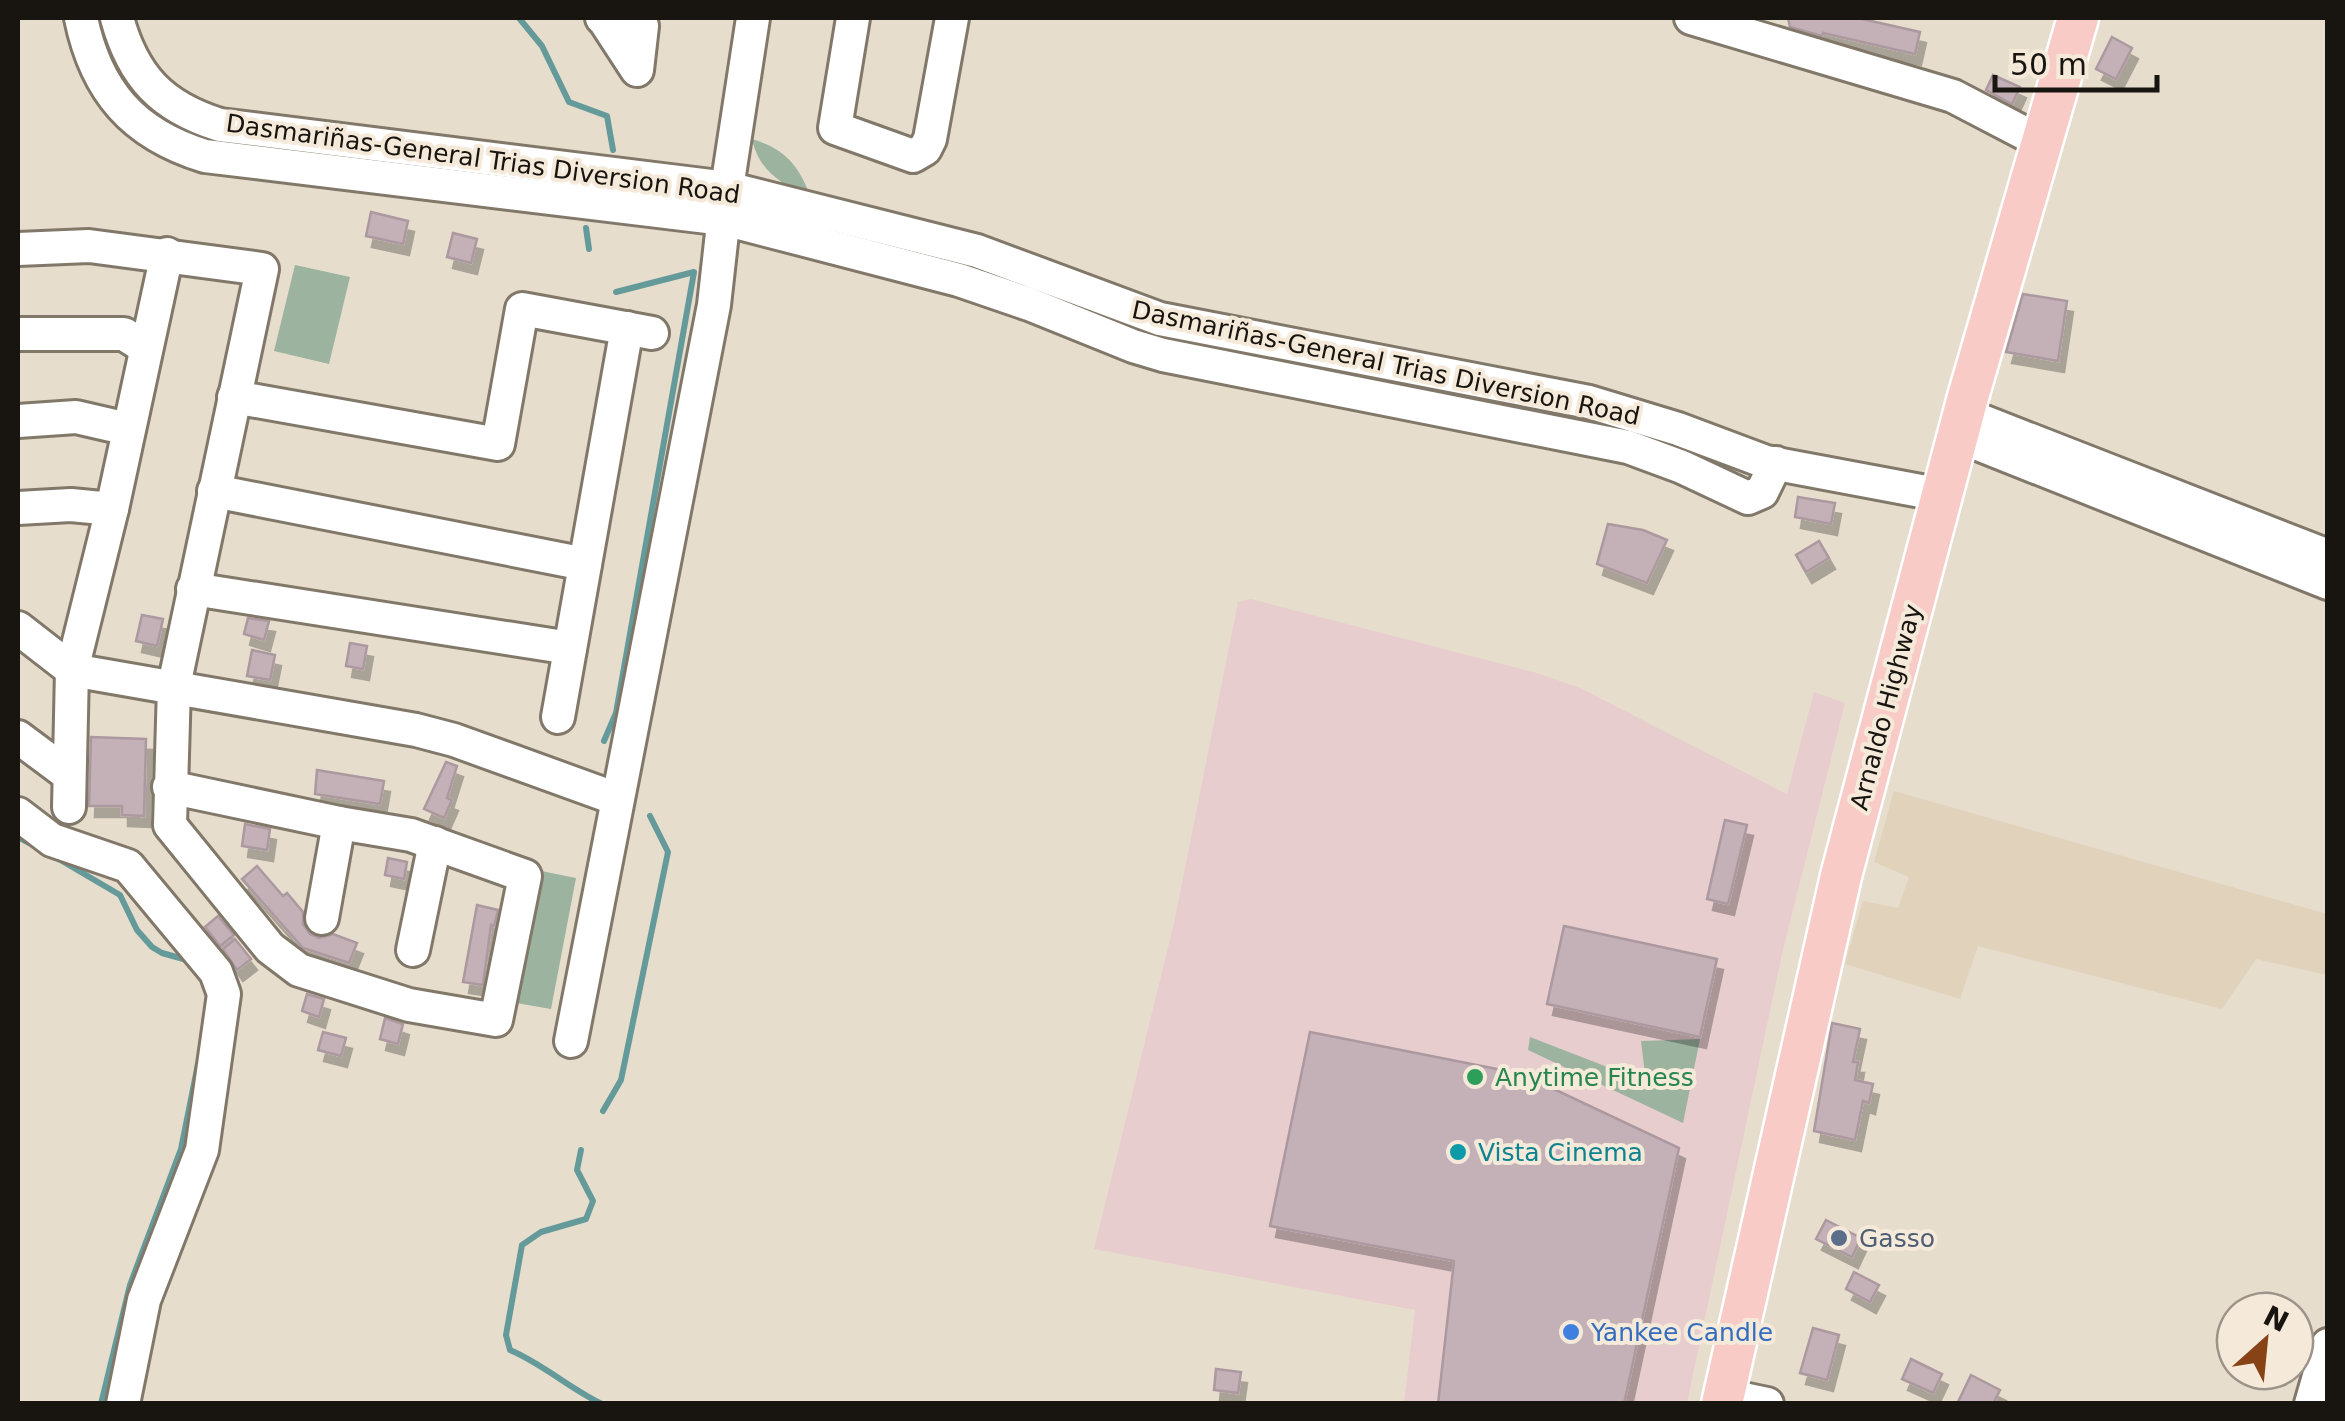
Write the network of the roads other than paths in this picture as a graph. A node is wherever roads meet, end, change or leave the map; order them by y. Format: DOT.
graph roads {
  1 [pos="82,18"];
  2 [pos="117,18"];
  3 [pos="753,18"];
  4 [pos="853,18"];
  5 [pos="952,18"];
  6 [pos="1691,18"];
  7 [pos="2078,18"];
  8 [pos="736,128"];
  9 [pos="2043,143"];
  10 [pos="650,179"];
  11 [pos="725,204"];
  12 [pos="806,208"];
  13 [pos="660,212"];
  14 [pos="857,220"];
  15 [pos="770,231"];
  16 [pos="18,249"];
  17 [pos="167,254"];
  18 [pos="716,286"];
  19 [pos="18,334"];
  20 [pos="146,348"];
  21 [pos="234,396"];
  22 [pos="18,421"];
  23 [pos="1961,425"];
  24 [pos="128,429"];
  25 [pos="1776,464"];
  26 [pos="214,492"];
  27 [pos="1942,496"];
  28 [pos="18,508"];
  29 [pos="112,509"];
  30 [pos="2328,556"];
  31 [pos="585,564"];
  32 [pos="2328,584"];
  33 [pos="193,589"];
  34 [pos="18,628"];
  35 [pos="570,648"];
  36 [pos="72,670"];
  37 [pos="174,686"];
  38 [pos="558,717"];
  39 [pos="18,737"];
  40 [pos="169,787"];
  41 [pos="617,799"];
  42 [pos="18,814"];
  43 [pos="340,823"];
  44 [pos="435,843"];
  45 [pos="322,918"];
  46 [pos="413,950"];
  47 [pos="572,1042"];
  48 [pos="2328,1345"];
  49 [pos="1723,1399"];
  50 [pos="124,1404"];
  51 [pos="1767,1404"];
  52 [pos="2312,1404"];
  1 -- 13 [label="street, Dasmariñas-General Trias Diversion Road"];
  2 -- 10 [label="street, Dasmariñas-General Trias Diversion Road"];
  3 -- 8 [label="street"];
  4 -- 5 [label="street"];
  6 -- 9 [label="street"];
  7 -- 9 [label="main road, Arnaldo Highway"];
  8 -- 10 [label="street"];
  8 -- 11 [label="street"];
  8 -- 12 [label="street"];
  9 -- 23 [label="main road, Arnaldo Highway"];
  10 -- 11 [label="street, Dasmariñas-General Trias Diversion Road"];
  11 -- 12 [label="street, Dasmariñas-General Trias Diversion Road"];
  11 -- 13 [label="street, Dasmariñas-General Trias Diversion Road"];
  11 -- 15 [label="street, Dasmariñas-General Trias Diversion Road"];
  11 -- 18 [label="street"];
  12 -- 14 [label="street, Dasmariñas-General Trias Diversion Road"];
  13 -- 18 [label="street"];
  14 -- 15 [label="street"];
  14 -- 25 [label="street, Dasmariñas-General Trias Diversion Road"];
  15 -- 18 [label="street"];
  15 -- 25 [label="street, Dasmariñas-General Trias Diversion Road"];
  16 -- 17 [label="street"];
  17 -- 20 [label="street"];
  17 -- 21 [label="street"];
  18 -- 41 [label="street"];
  19 -- 20 [label="street"];
  20 -- 24 [label="street"];
  21 -- 26 [label="street"];
  21 -- 31 [label="street"];
  22 -- 24 [label="street"];
  23 -- 27 [label="main road, Arnaldo Highway"];
  23 -- 30 [label="street"];
  23 -- 32 [label="street"];
  24 -- 29 [label="street"];
  25 -- 27 [label="street, Dasmariñas-General Trias Diversion Road"];
  26 -- 31 [label="street"];
  26 -- 33 [label="street"];
  27 -- 49 [label="main road, Arnaldo Highway"];
  28 -- 29 [label="street"];
  29 -- 36 [label="street"];
  31 -- 35 [label="street"];
  33 -- 35 [label="street"];
  33 -- 37 [label="street"];
  34 -- 36 [label="street"];
  35 -- 38 [label="street"];
  36 -- 37 [label="street"];
  36 -- 39 [label="street"];
  37 -- 40 [label="street"];
  37 -- 41 [label="street"];
  40 -- 43 [label="street"];
  40 -- 44 [label="street"];
  41 -- 47 [label="street"];
  42 -- 50 [label="street"];
  43 -- 44 [label="street"];
  43 -- 45 [label="street"];
  44 -- 46 [label="street"];
  48 -- 52 [label="street"];
  49 -- 51 [label="street"];
}
